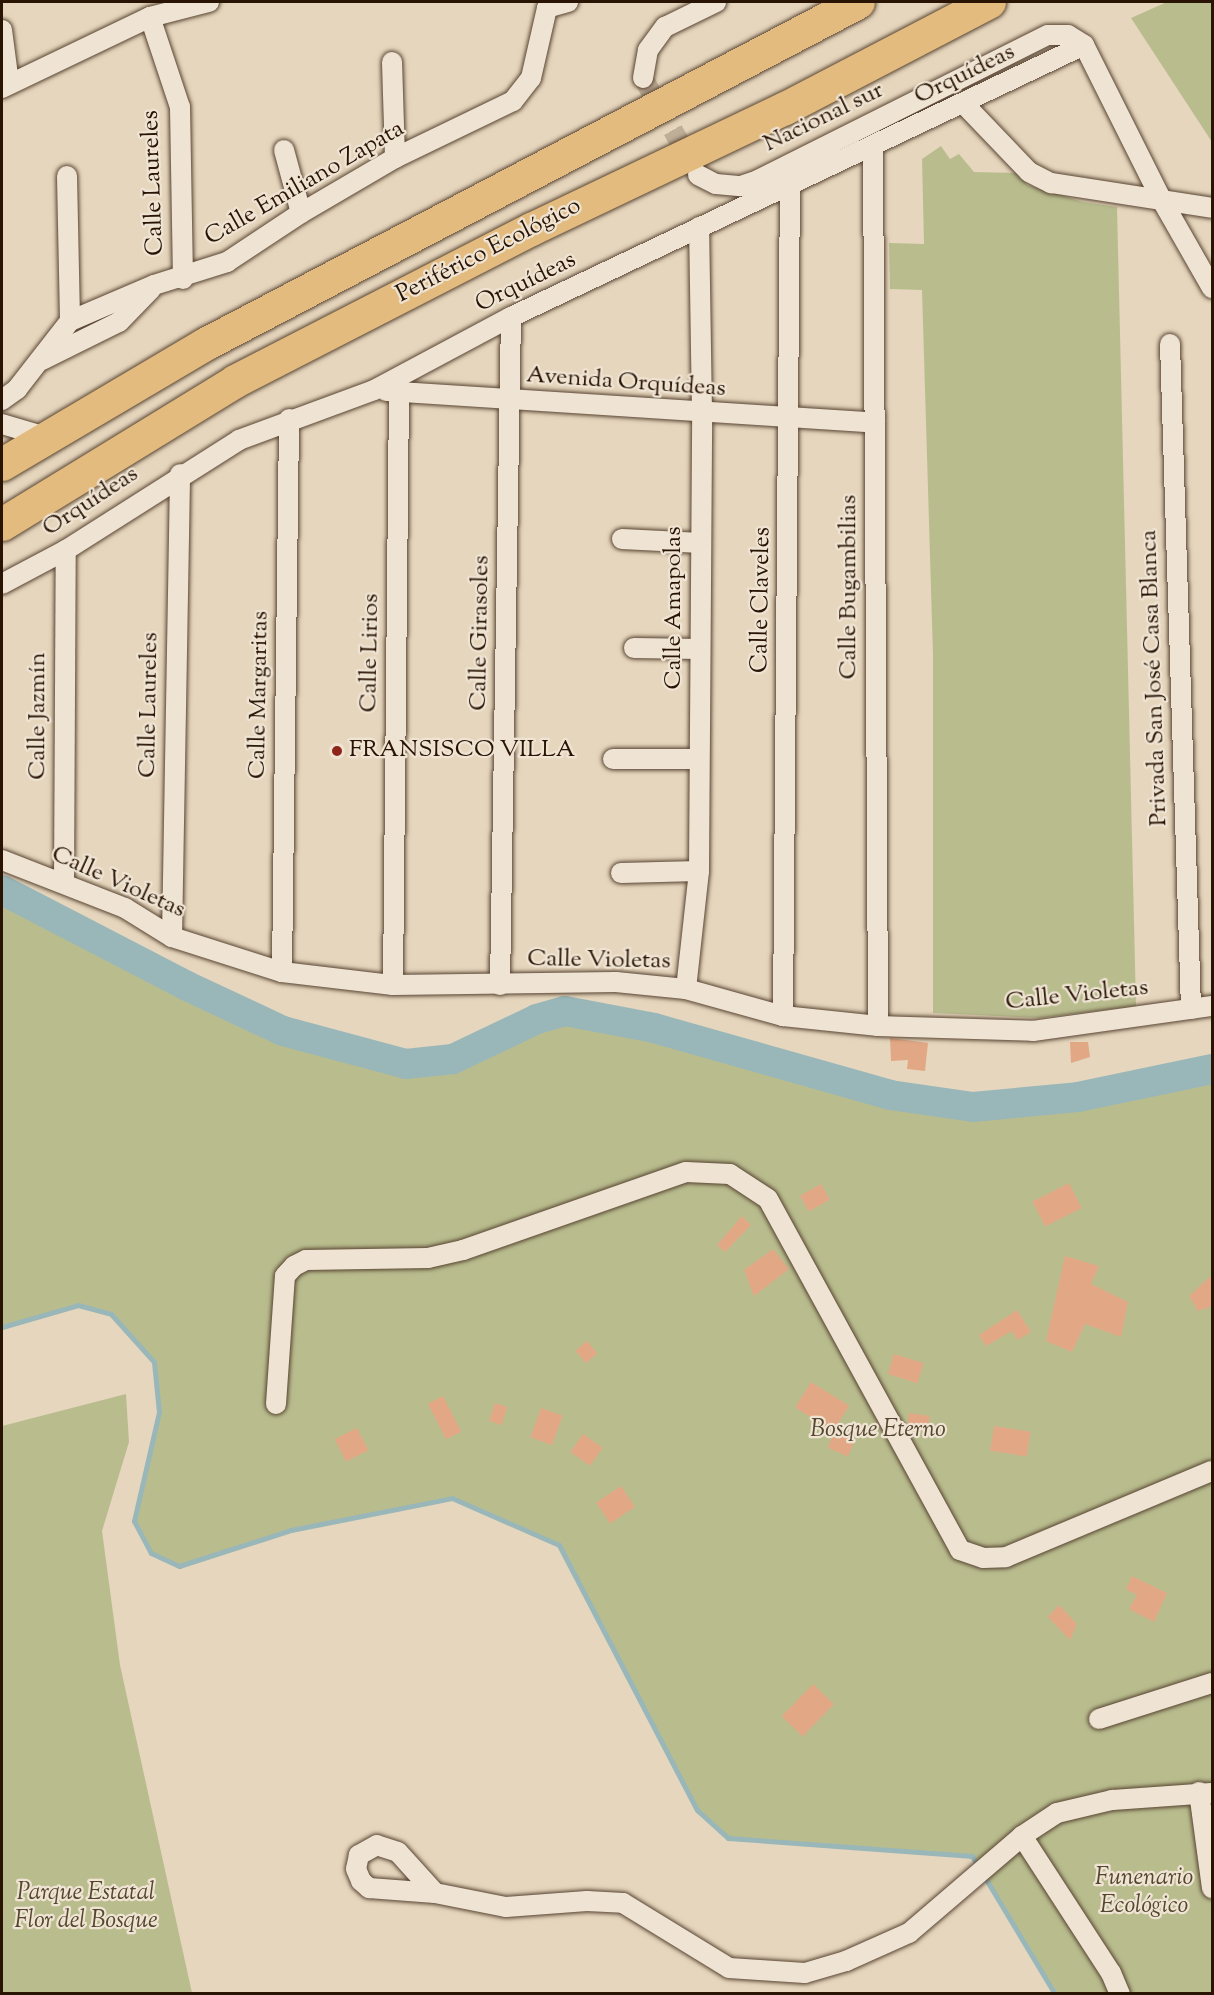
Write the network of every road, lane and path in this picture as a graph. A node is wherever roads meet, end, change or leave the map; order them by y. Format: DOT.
graph roads {
  1 [pos="207,2"];
  2 [pos="568,2"];
  3 [pos="716,2"];
  4 [pos="858,2"];
  5 [pos="989,2"];
  6 [pos="542,5"];
  7 [pos="150,17"];
  8 [pos="2,30"];
  9 [pos="1076,40"];
  10 [pos="392,62"];
  11 [pos="643,78"];
  12 [pos="5,86"];
  13 [pos="964,104"];
  14 [pos="873,147"];
  15 [pos="284,150"];
  16 [pos="395,158"];
  17 [pos="698,175"];
  18 [pos="67,176"];
  19 [pos="790,185"];
  20 [pos="1160,197"];
  21 [pos="1212,208"];
  22 [pos="301,213"];
  23 [pos="699,227"];
  24 [pos="183,279"];
  25 [pos="154,285"];
  26 [pos="1212,288"];
  27 [pos="511,317"];
  28 [pos="70,321"];
  29 [pos="1170,344"];
  30 [pos="40,361"];
  31 [pos="374,390"];
  32 [pos="399,393"];
  33 [pos="2,400"];
  34 [pos="511,402"];
  35 [pos="702,413"];
  36 [pos="289,419"];
  37 [pos="789,420"];
  38 [pos="875,423"];
  39 [pos="2,424"];
  40 [pos="46,437"];
  41 [pos="2,464"];
  42 [pos="180,474"];
  43 [pos="2,524"];
  44 [pos="622,539"];
  45 [pos="701,543"];
  46 [pos="66,550"];
  47 [pos="2,584"];
  48 [pos="634,648"];
  49 [pos="700,649"];
  50 [pos="613,759"];
  51 [pos="699,759"];
  52 [pos="2,860"];
  53 [pos="699,871"];
  54 [pos="621,873"];
  55 [pos="64,882"];
  56 [pos="172,937"];
  57 [pos="282,972"];
  58 [pos="393,985"];
  59 [pos="500,985"];
  60 [pos="686,989"];
  61 [pos="1212,1006"];
  62 [pos="1191,1009"];
  63 [pos="783,1016"];
  64 [pos="878,1026"];
  65 [pos="276,1404"];
  66 [pos="1212,1471"];
  67 [pos="1212,1683"];
  68 [pos="1099,1719"];
  69 [pos="1206,1793"];
  70 [pos="1022,1836"];
  71 [pos="1212,1888"];
  72 [pos="435,1893"];
  73 [pos="1120,1994"];
  1 -- 7 [label="street"];
  2 -- 6 [label="street, Calle Emiliano Zapata"];
  3 -- 11 [label="street"];
  4 -- 40 [label="highway, Periférico Ecológico"];
  5 -- 43 [label="highway, Periférico Ecológico"];
  6 -- 16 [label="street, Calle Emiliano Zapata"];
  7 -- 12 [label="street"];
  7 -- 24 [label="street, Calle Laureles"];
  8 -- 12 [label="street"];
  9 -- 13 [label="street, Orquídeas"];
  9 -- 17 [label="street, Nacional sur"];
  9 -- 20 [label="street"];
  10 -- 16 [label="street"];
  13 -- 14 [label="street, Orquídeas"];
  13 -- 20 [label="street"];
  14 -- 19 [label="street, Orquídeas"];
  14 -- 38 [label="street, Calle Bugambilias"];
  15 -- 22 [label="street"];
  16 -- 22 [label="street, Calle Emiliano Zapata"];
  18 -- 28 [label="street"];
  19 -- 23 [label="street, Orquídeas"];
  19 -- 37 [label="street, Calle Claveles"];
  20 -- 21 [label="street"];
  20 -- 26 [label="street"];
  22 -- 24 [label="street, Calle Emiliano Zapata"];
  23 -- 27 [label="street, Orquídeas"];
  23 -- 35 [label="street, Calle Amapolas"];
  24 -- 25 [label="street, Calle Emiliano Zapata"];
  25 -- 28 [label="street, Calle Emiliano Zapata"];
  25 -- 30 [label="street"];
  27 -- 31 [label="street, Orquídeas"];
  27 -- 34 [label="street, Calle Girasoles"];
  28 -- 30 [label="street, Calle Emiliano Zapata"];
  29 -- 62 [label="street, Privada San José Casa Blanca"];
  30 -- 33 [label="street, Calle Emiliano Zapata"];
  31 -- 32 [label="street, Avenida Orquídeas"];
  31 -- 36 [label="street, Orquídeas"];
  32 -- 34 [label="street, Avenida Orquídeas"];
  32 -- 58 [label="street, Calle Lirios"];
  34 -- 35 [label="street, Avenida Orquídeas"];
  34 -- 59 [label="street, Calle Girasoles"];
  35 -- 37 [label="street, Avenida Orquídeas"];
  35 -- 45 [label="street, Calle Amapolas"];
  36 -- 42 [label="street, Orquídeas"];
  36 -- 57 [label="street, Calle Margaritas"];
  37 -- 38 [label="street, Avenida Orquídeas"];
  37 -- 63 [label="street, Calle Claveles"];
  38 -- 64 [label="street, Calle Bugambilias"];
  39 -- 40 [label="street"];
  40 -- 41 [label="highway, Periférico Ecológico"];
  42 -- 46 [label="street, Orquídeas"];
  42 -- 56 [label="street, Calle Laureles"];
  44 -- 45 [label="street"];
  45 -- 49 [label="street, Calle Amapolas"];
  46 -- 47 [label="street, Orquídeas"];
  46 -- 55 [label="street, Calle Jazmín"];
  48 -- 49 [label="street"];
  49 -- 51 [label="street, Calle Amapolas"];
  50 -- 51 [label="street"];
  51 -- 53 [label="street, Calle Amapolas"];
  52 -- 55 [label="street, Calle Violetas"];
  53 -- 54 [label="street"];
  53 -- 60 [label="street, Calle Amapolas"];
  55 -- 56 [label="street, Calle Violetas"];
  56 -- 57 [label="street, Calle Violetas"];
  57 -- 58 [label="street, Calle Violetas"];
  58 -- 59 [label="street, Calle Violetas"];
  59 -- 60 [label="street, Calle Violetas"];
  60 -- 63 [label="street, Calle Violetas"];
  61 -- 62 [label="street, Calle Violetas"];
  62 -- 64 [label="street, Calle Violetas"];
  63 -- 64 [label="street, Calle Violetas"];
  65 -- 66 [label="street"];
  67 -- 68 [label="street"];
  69 -- 70 [label="street"];
  69 -- 71 [label="street"];
  70 -- 72 [label="street"];
  70 -- 73 [label="street"];
}
